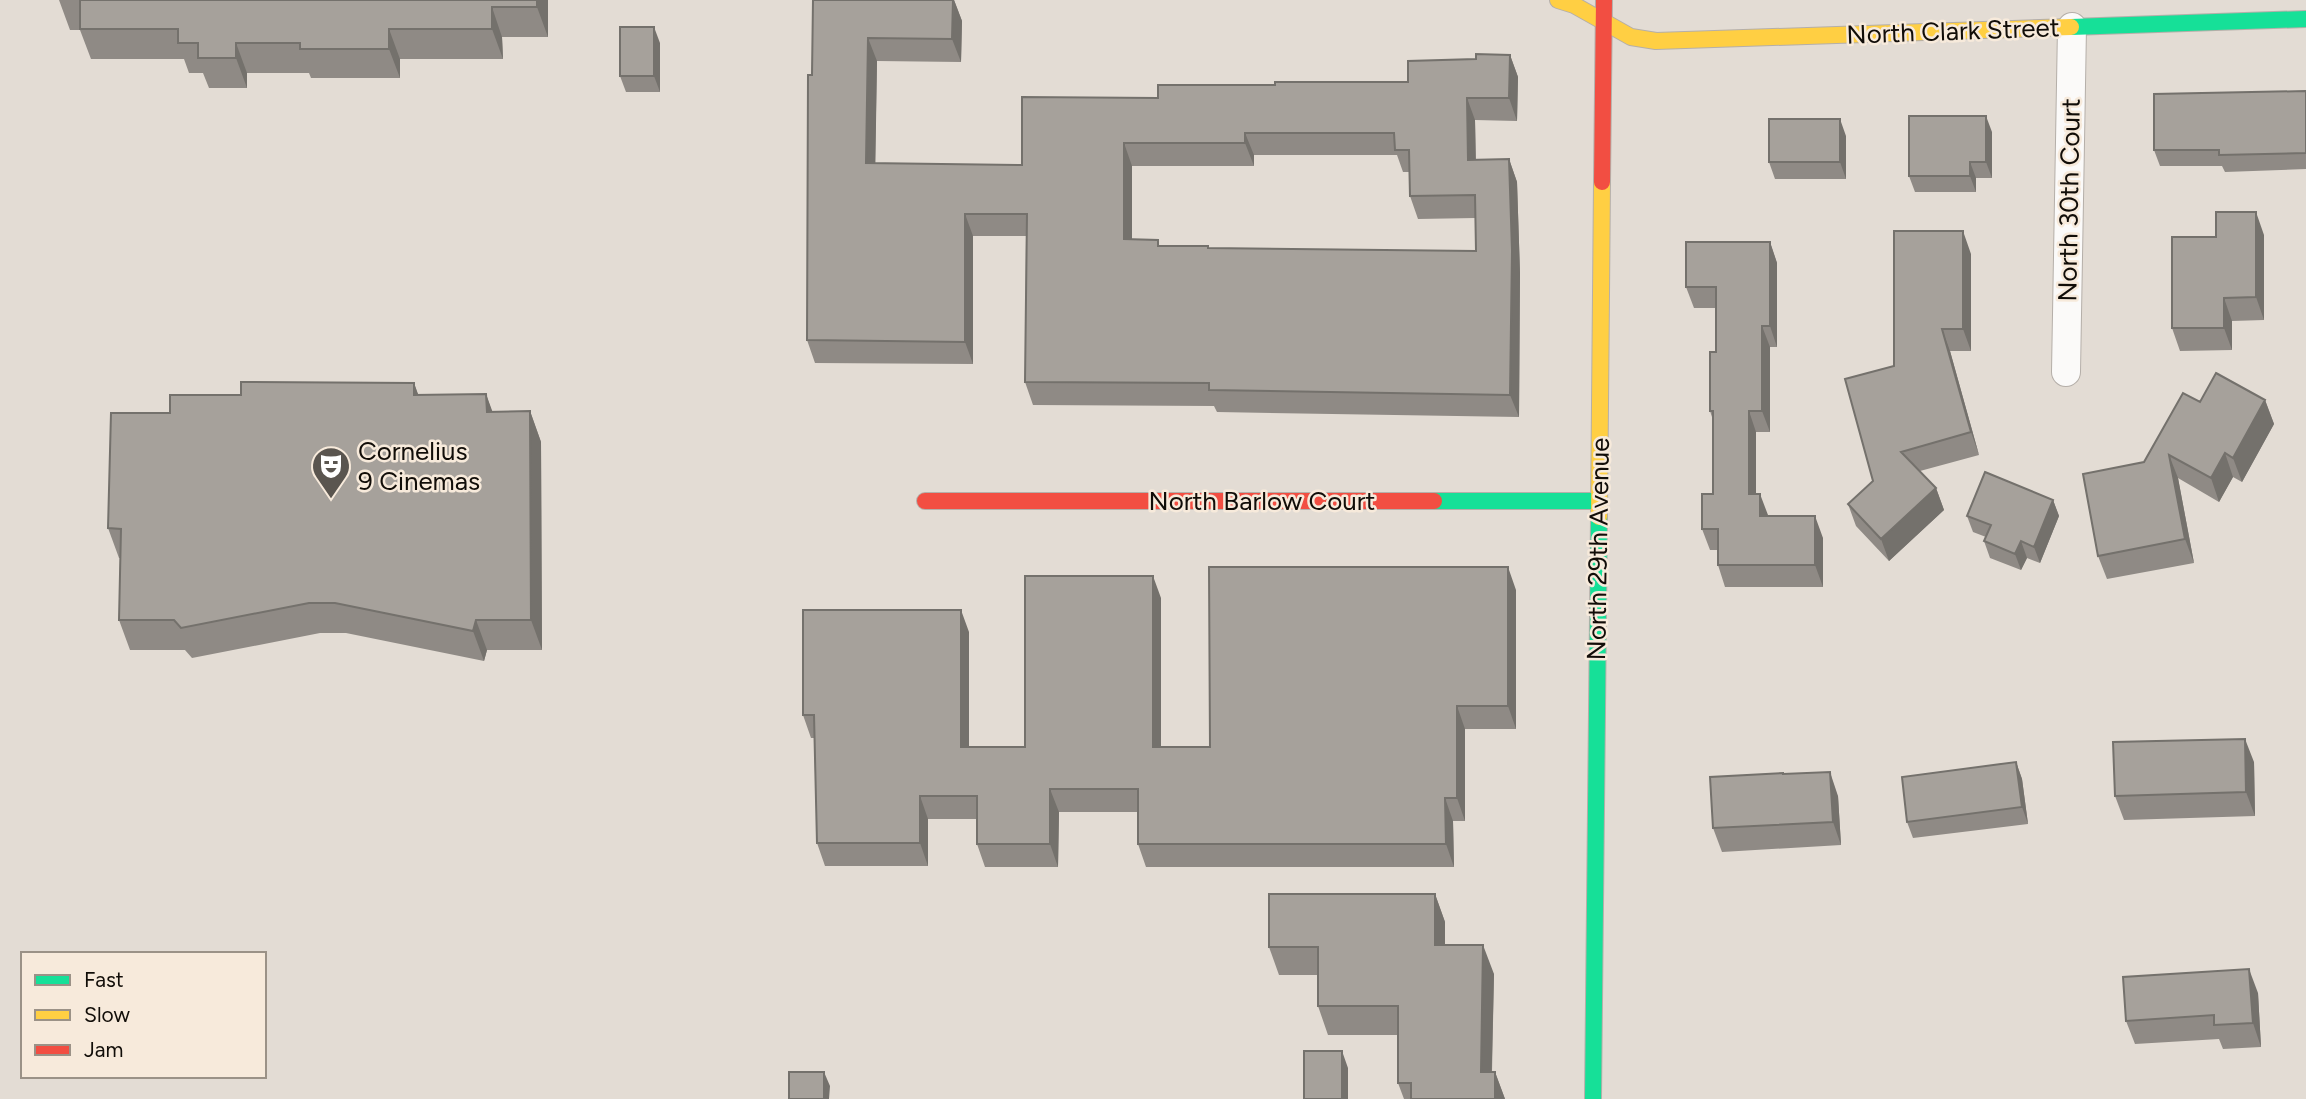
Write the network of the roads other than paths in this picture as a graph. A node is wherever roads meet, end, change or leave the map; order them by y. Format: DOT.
graph roads {
  1 [pos="1558,0"];
  2 [pos="1604,0"];
  3 [pos="2306,19"];
  4 [pos="1604,24"];
  5 [pos="2072,27"];
  6 [pos="2066,372"];
  7 [pos="925,501"];
  8 [pos="1599,501"];
  9 [pos="1593,1099"];
  1 -- 4 [label="street, North Clark Street"];
  2 -- 4 [label="street, North 29th Avenue"];
  3 -- 5 [label="street, North Clark Street"];
  4 -- 5 [label="street, North Clark Street"];
  4 -- 8 [label="street, North 29th Avenue"];
  5 -- 6 [label="street, North 30th Court"];
  7 -- 8 [label="street, North Barlow Court"];
  8 -- 9 [label="street, North 29th Avenue"];
}
